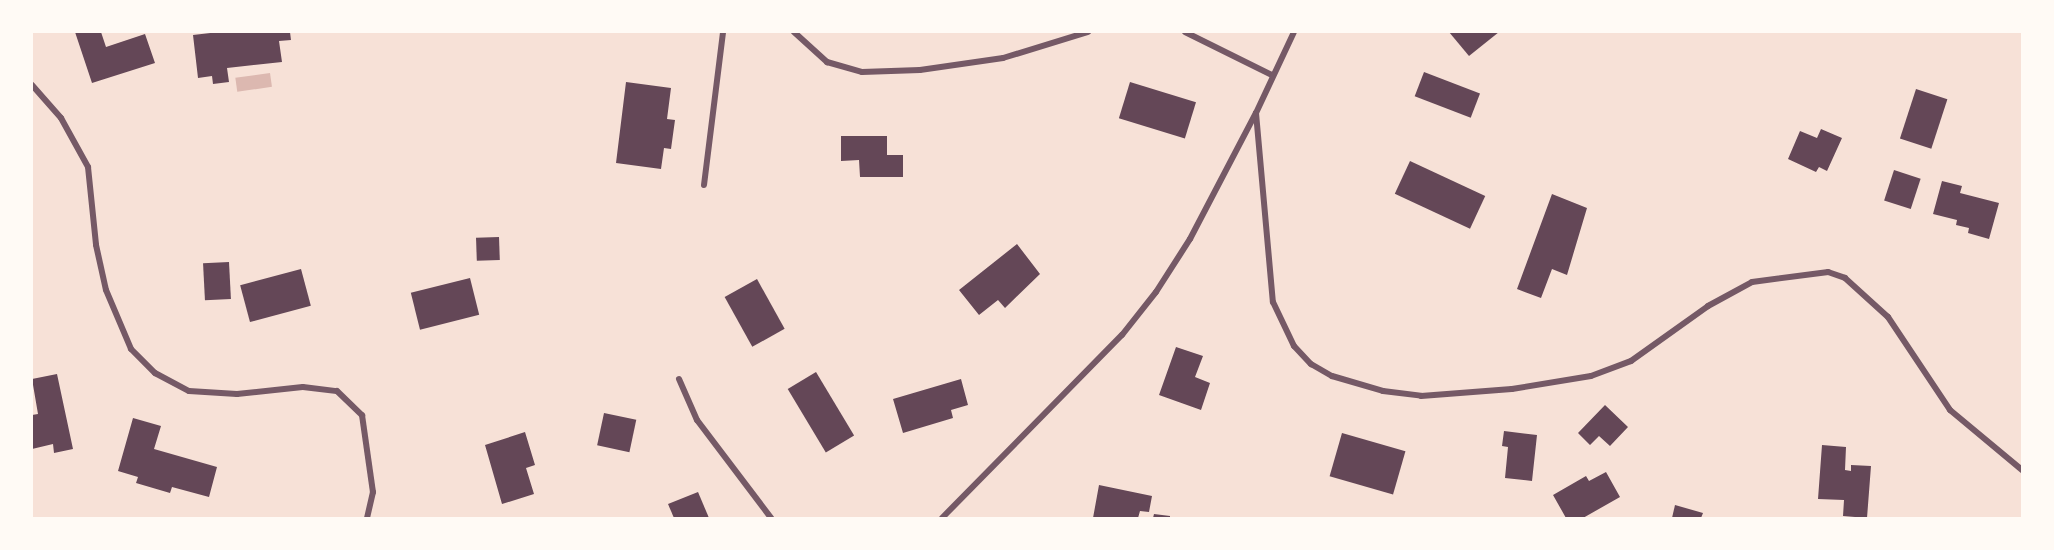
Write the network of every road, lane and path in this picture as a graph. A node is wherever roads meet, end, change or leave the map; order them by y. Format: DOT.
graph roads {
  1 [pos="723,32"];
  2 [pos="794,32"];
  3 [pos="1088,32"];
  4 [pos="1185,32"];
  5 [pos="1294,32"];
  6 [pos="1272,75"];
  7 [pos="32,85"];
  8 [pos="1256,113"];
  9 [pos="704,185"];
  10 [pos="679,379"];
  11 [pos="2022,470"];
  12 [pos="367,519"];
  13 [pos="771,519"];
  14 [pos="942,519"];
  1 -- 9 [label="street"];
  2 -- 3 [label="street"];
  4 -- 6 [label="street"];
  5 -- 6 [label="street"];
  6 -- 8 [label="street"];
  7 -- 12 [label="street"];
  8 -- 11 [label="street"];
  8 -- 14 [label="street"];
  10 -- 13 [label="street"];
}
